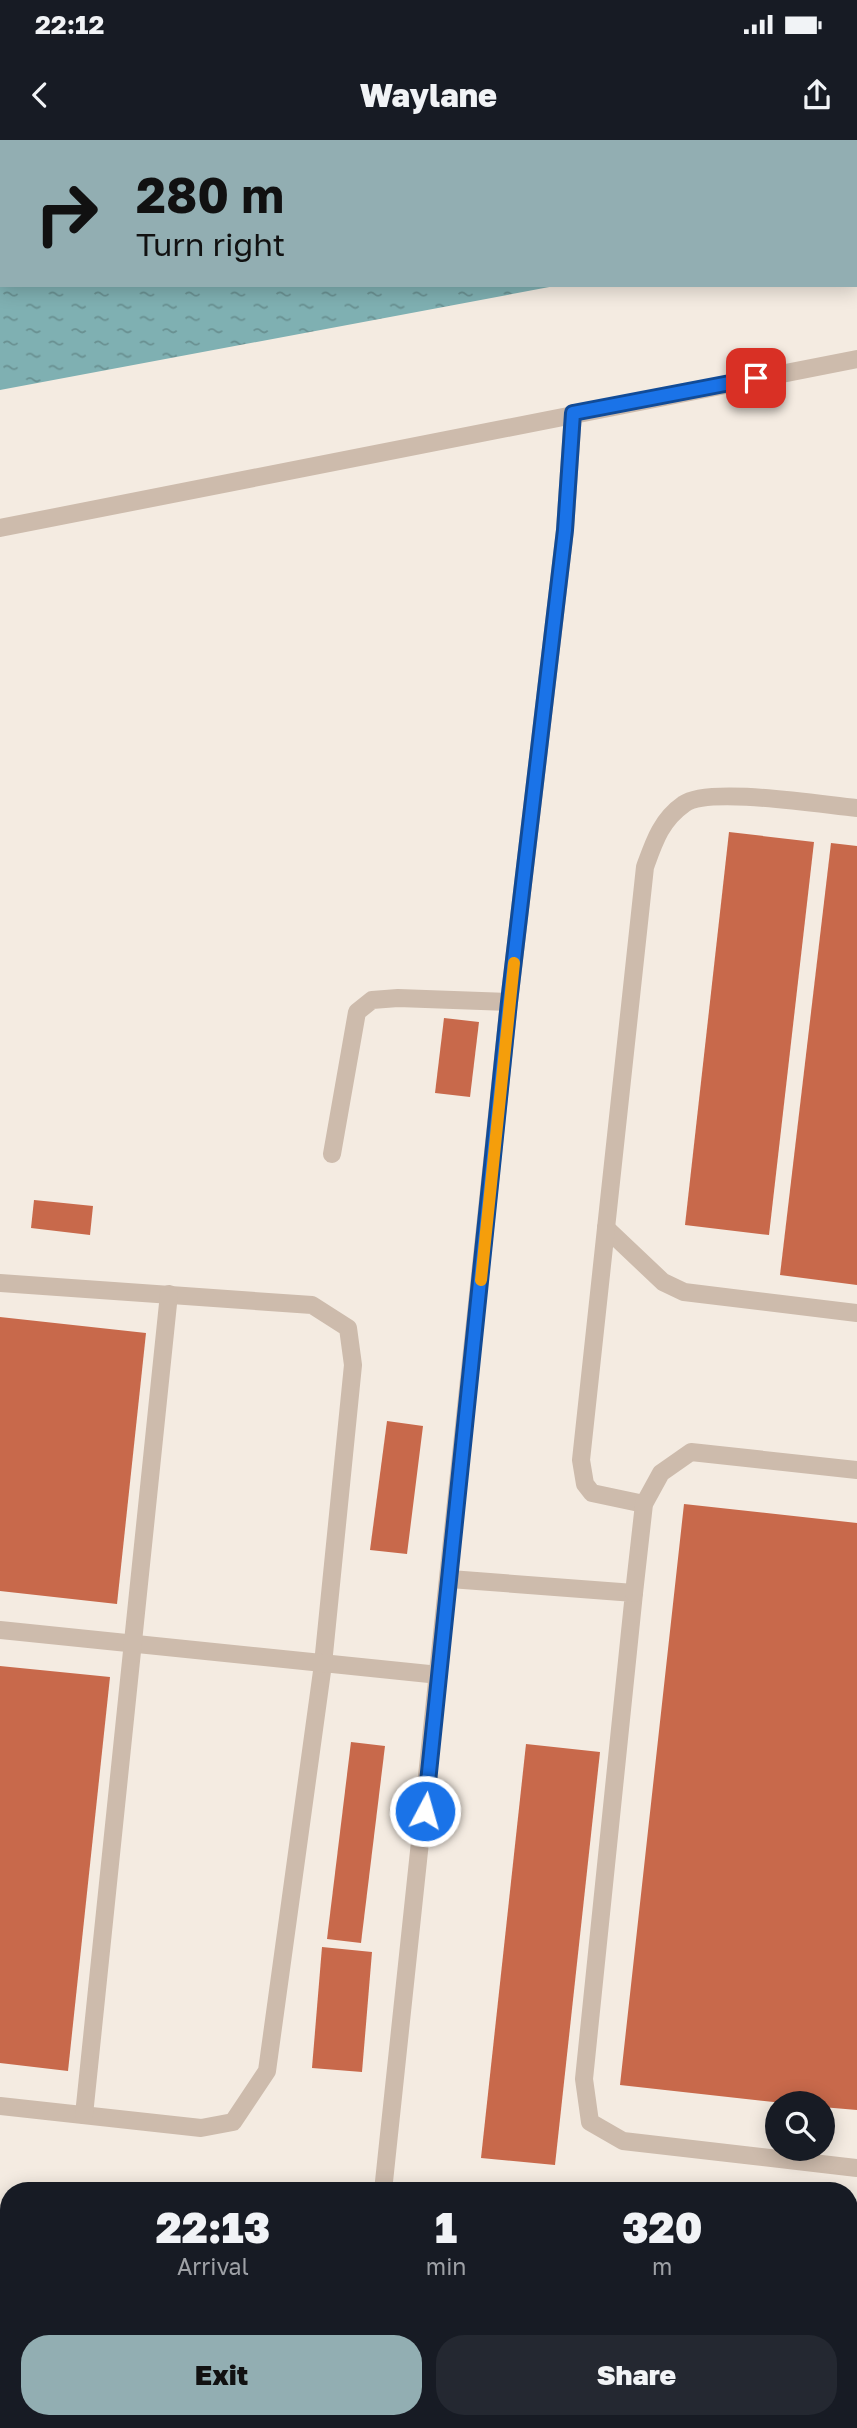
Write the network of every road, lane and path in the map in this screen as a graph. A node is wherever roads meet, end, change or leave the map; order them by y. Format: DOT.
graph roads {
  1 [pos="857,359"];
  2 [pos="573,413"];
  3 [pos="0,528"];
  4 [pos="857,808"];
  5 [pos="509,1002"];
  6 [pos="332,1154"];
  7 [pos="606,1228"];
  8 [pos="0,1283"];
  9 [pos="169,1294"];
  10 [pos="857,1313"];
  11 [pos="857,1471"];
  12 [pos="644,1504"];
  13 [pos="450,1579"];
  14 [pos="634,1593"];
  15 [pos="0,1630"];
  16 [pos="133,1644"];
  17 [pos="323,1664"];
  18 [pos="439,1675"];
  19 [pos="0,2106"];
  20 [pos="84,2115"];
  21 [pos="857,2168"];
  22 [pos="384,2182"];
  1 -- 2 [label="lane"];
  2 -- 3 [label="lane"];
  2 -- 5 [label="lane"];
  4 -- 7 [label="lane"];
  5 -- 6 [label="lane"];
  5 -- 13 [label="lane"];
  7 -- 10 [label="lane"];
  7 -- 12 [label="lane"];
  8 -- 9 [label="lane"];
  9 -- 16 [label="lane"];
  9 -- 17 [label="lane"];
  11 -- 12 [label="lane"];
  12 -- 14 [label="lane"];
  13 -- 14 [label="lane"];
  13 -- 18 [label="lane"];
  14 -- 21 [label="lane"];
  15 -- 16 [label="lane"];
  16 -- 17 [label="lane"];
  16 -- 20 [label="lane"];
  17 -- 18 [label="lane"];
  17 -- 20 [label="lane"];
  18 -- 22 [label="lane"];
  19 -- 20 [label="lane"];
}
